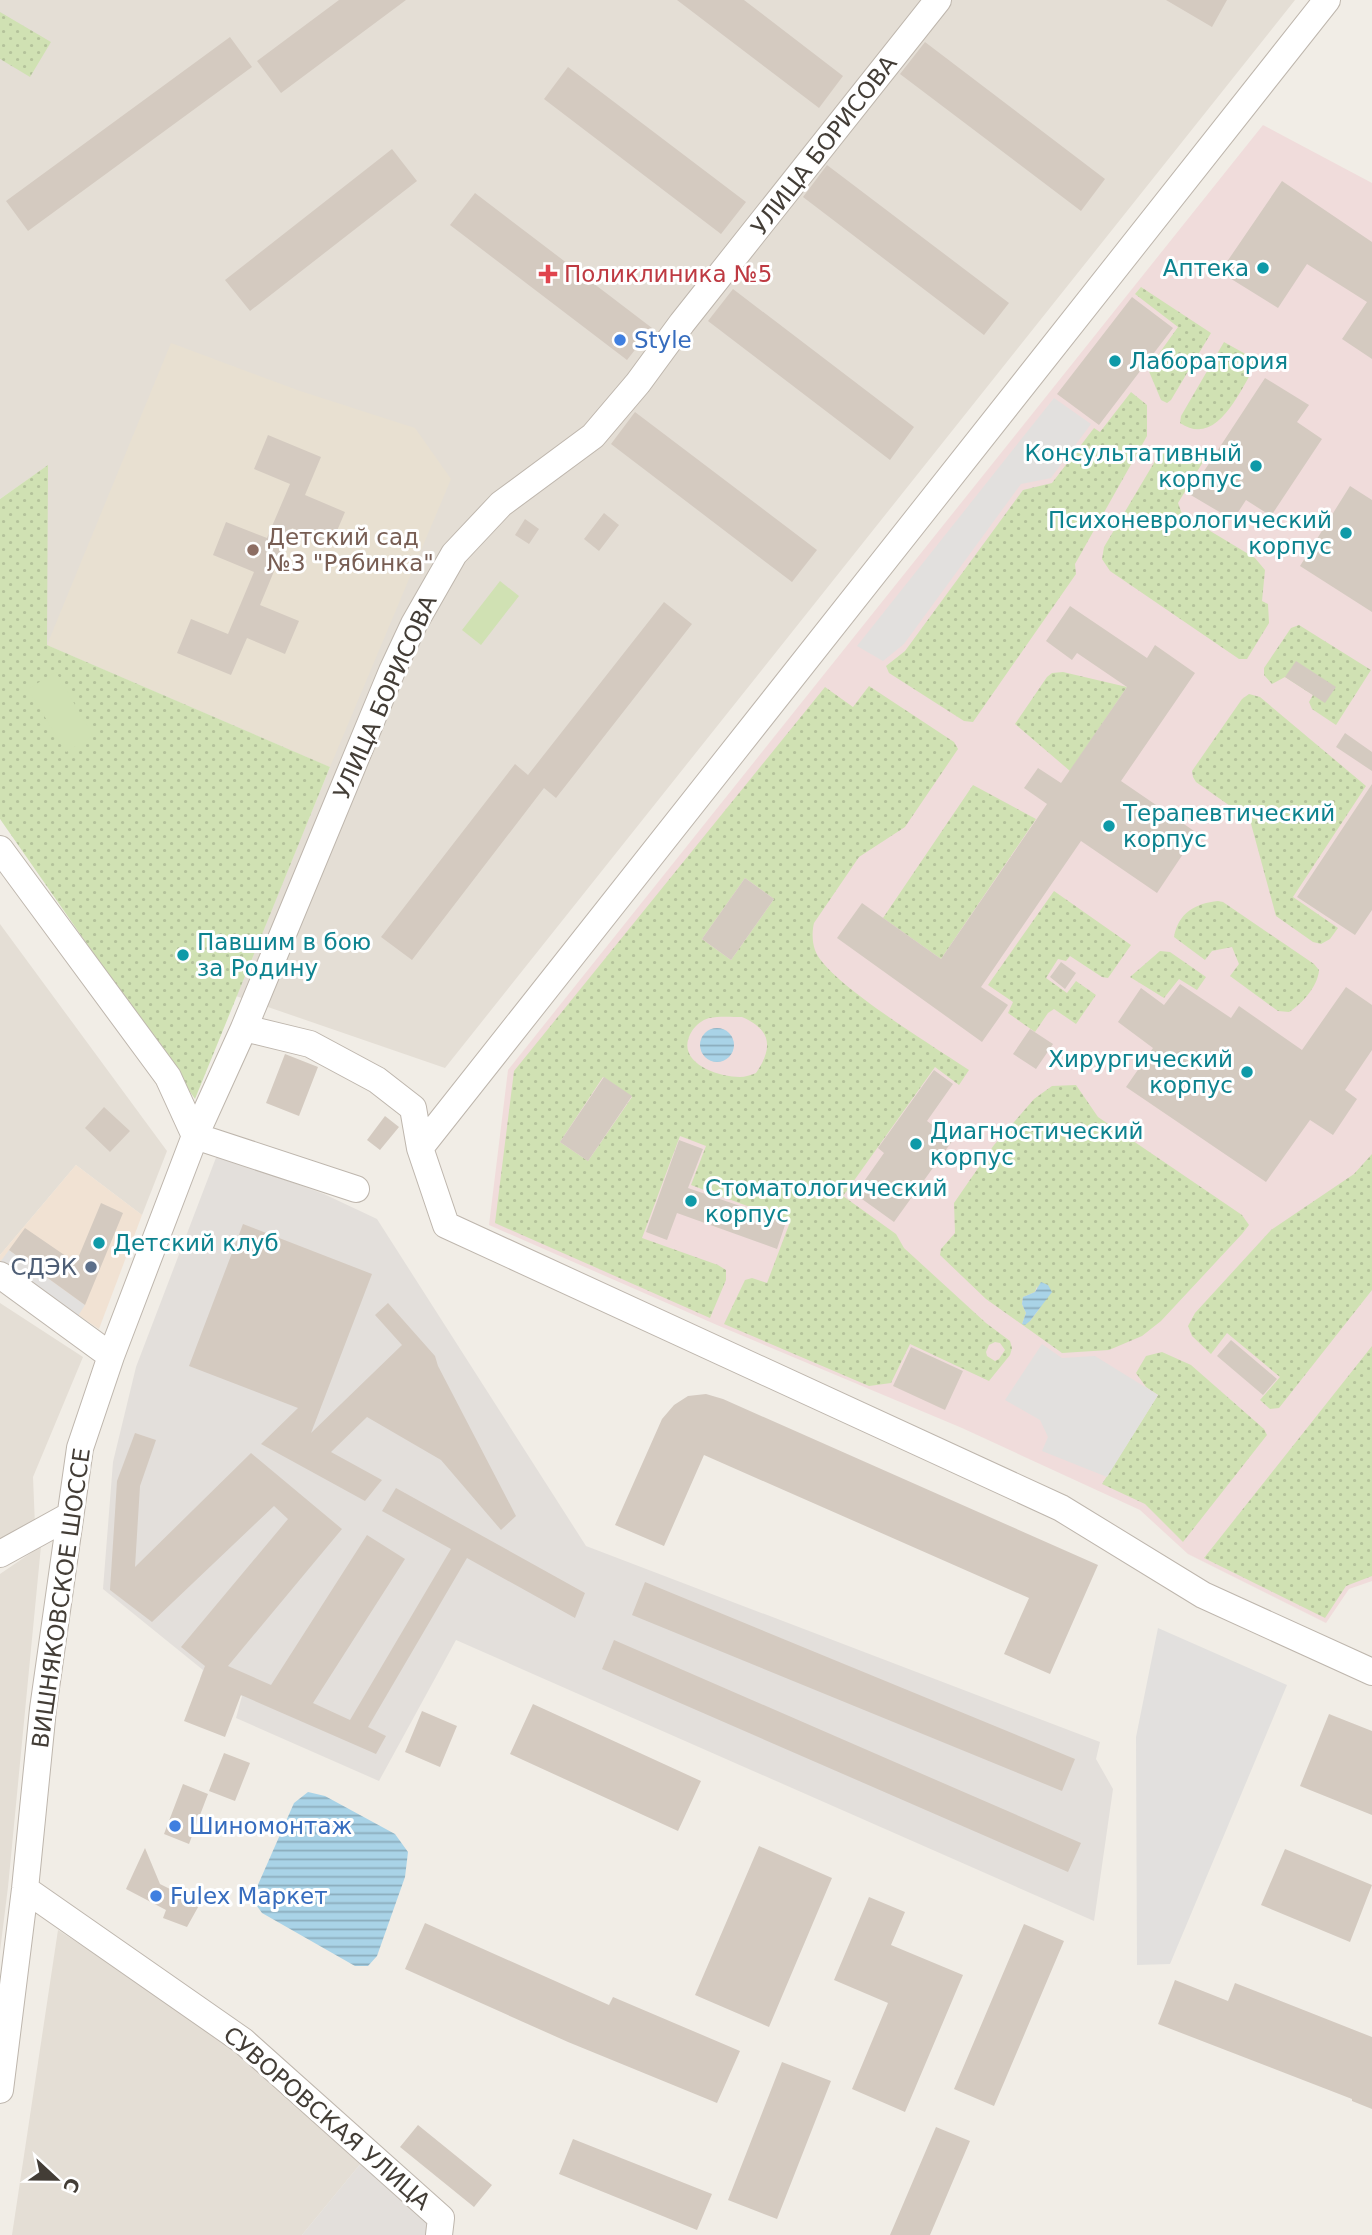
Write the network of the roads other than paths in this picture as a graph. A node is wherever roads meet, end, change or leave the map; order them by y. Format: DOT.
graph roads {
  1 [pos="938,0"];
  2 [pos="1327,0"];
  3 [pos="0,849"];
  4 [pos="244,1028"];
  5 [pos="195,1136"];
  6 [pos="420,1148"];
  7 [pos="356,1189"];
  8 [pos="0,1275"];
  9 [pos="111,1356"];
  10 [pos="69,1516"];
  11 [pos="0,1554"];
  12 [pos="1372,1672"];
  13 [pos="25,1889"];
  14 [pos="0,2090"];
  15 [pos="439,2235"];
  1 -- 4 [label="street, УЛИЦА БОРИСОВА"];
  2 -- 6 [label="street"];
  3 -- 5 [label="street"];
  4 -- 5 [label="street, УЛИЦА БОРИСОВА"];
  4 -- 6 [label="street"];
  5 -- 7 [label="street"];
  5 -- 9 [label="street, ВИШНЯКОВСКОЕ ШОССЕ"];
  6 -- 12 [label="street"];
  8 -- 9 [label="street"];
  9 -- 10 [label="street, ВИШНЯКОВСКОЕ ШОССЕ"];
  10 -- 11 [label="street"];
  10 -- 13 [label="street, ВИШНЯКОВСКОЕ ШОССЕ"];
  13 -- 14 [label="street, ВИШНЯКОВСКОЕ ШОССЕ"];
  13 -- 15 [label="street, СУВОРОВСКАЯ УЛИЦА"];
}
